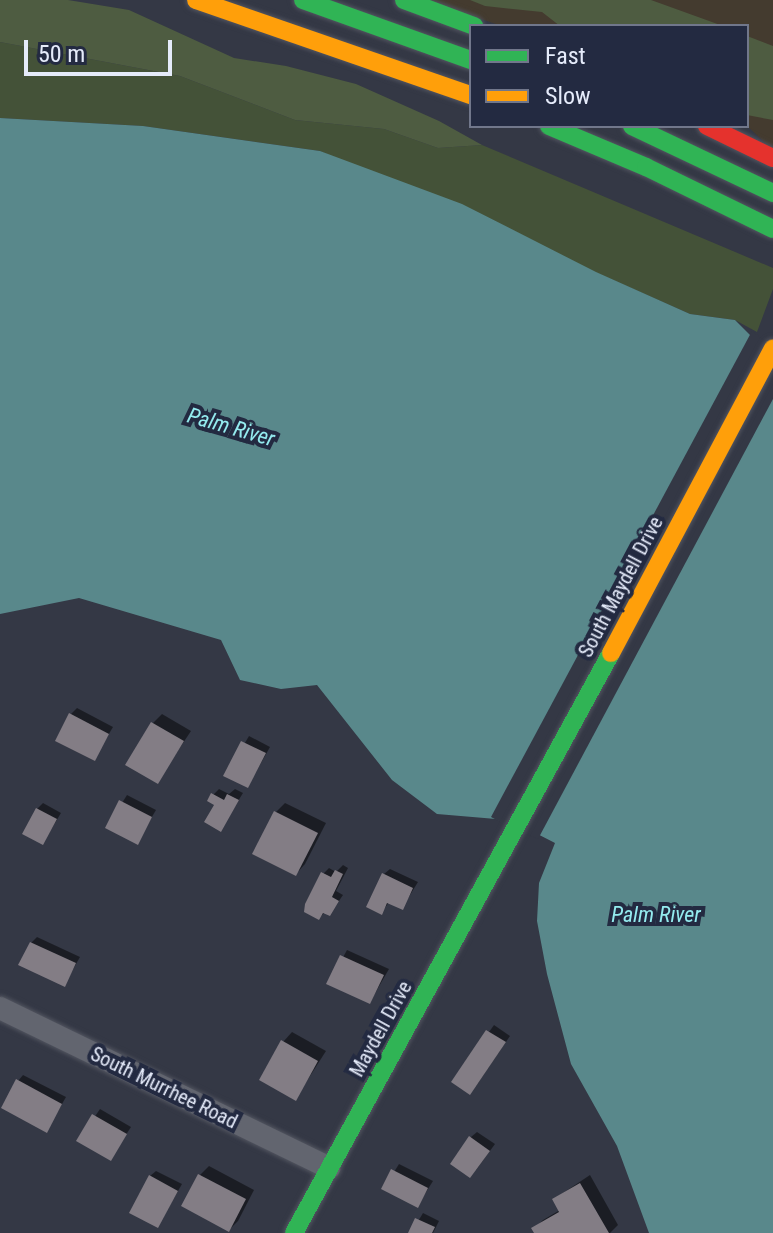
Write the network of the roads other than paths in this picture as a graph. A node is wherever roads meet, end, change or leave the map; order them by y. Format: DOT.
graph roads {
  1 [pos="196,0"];
  2 [pos="303,0"];
  3 [pos="404,0"];
  4 [pos="469,24"];
  5 [pos="469,59"];
  6 [pos="469,94"];
  7 [pos="554,128"];
  8 [pos="636,128"];
  9 [pos="711,128"];
  10 [pos="773,158"];
  11 [pos="773,193"];
  12 [pos="767,226"];
  13 [pos="773,348"];
  14 [pos="508,847"];
  15 [pos="0,1008"];
  16 [pos="329,1168"];
  17 [pos="294,1233"];
  1 -- 6 [label="main road"];
  2 -- 5 [label="main road"];
  3 -- 4 [label="main road"];
  7 -- 12 [label="main road"];
  8 -- 11 [label="main road"];
  9 -- 10 [label="main road"];
  13 -- 14 [label="main road, South Maydell Drive"];
  14 -- 16 [label="main road, Maydell Drive"];
  15 -- 16 [label="street, South Murrhee Road"];
  16 -- 17 [label="main road, Maydell Drive"];
}
